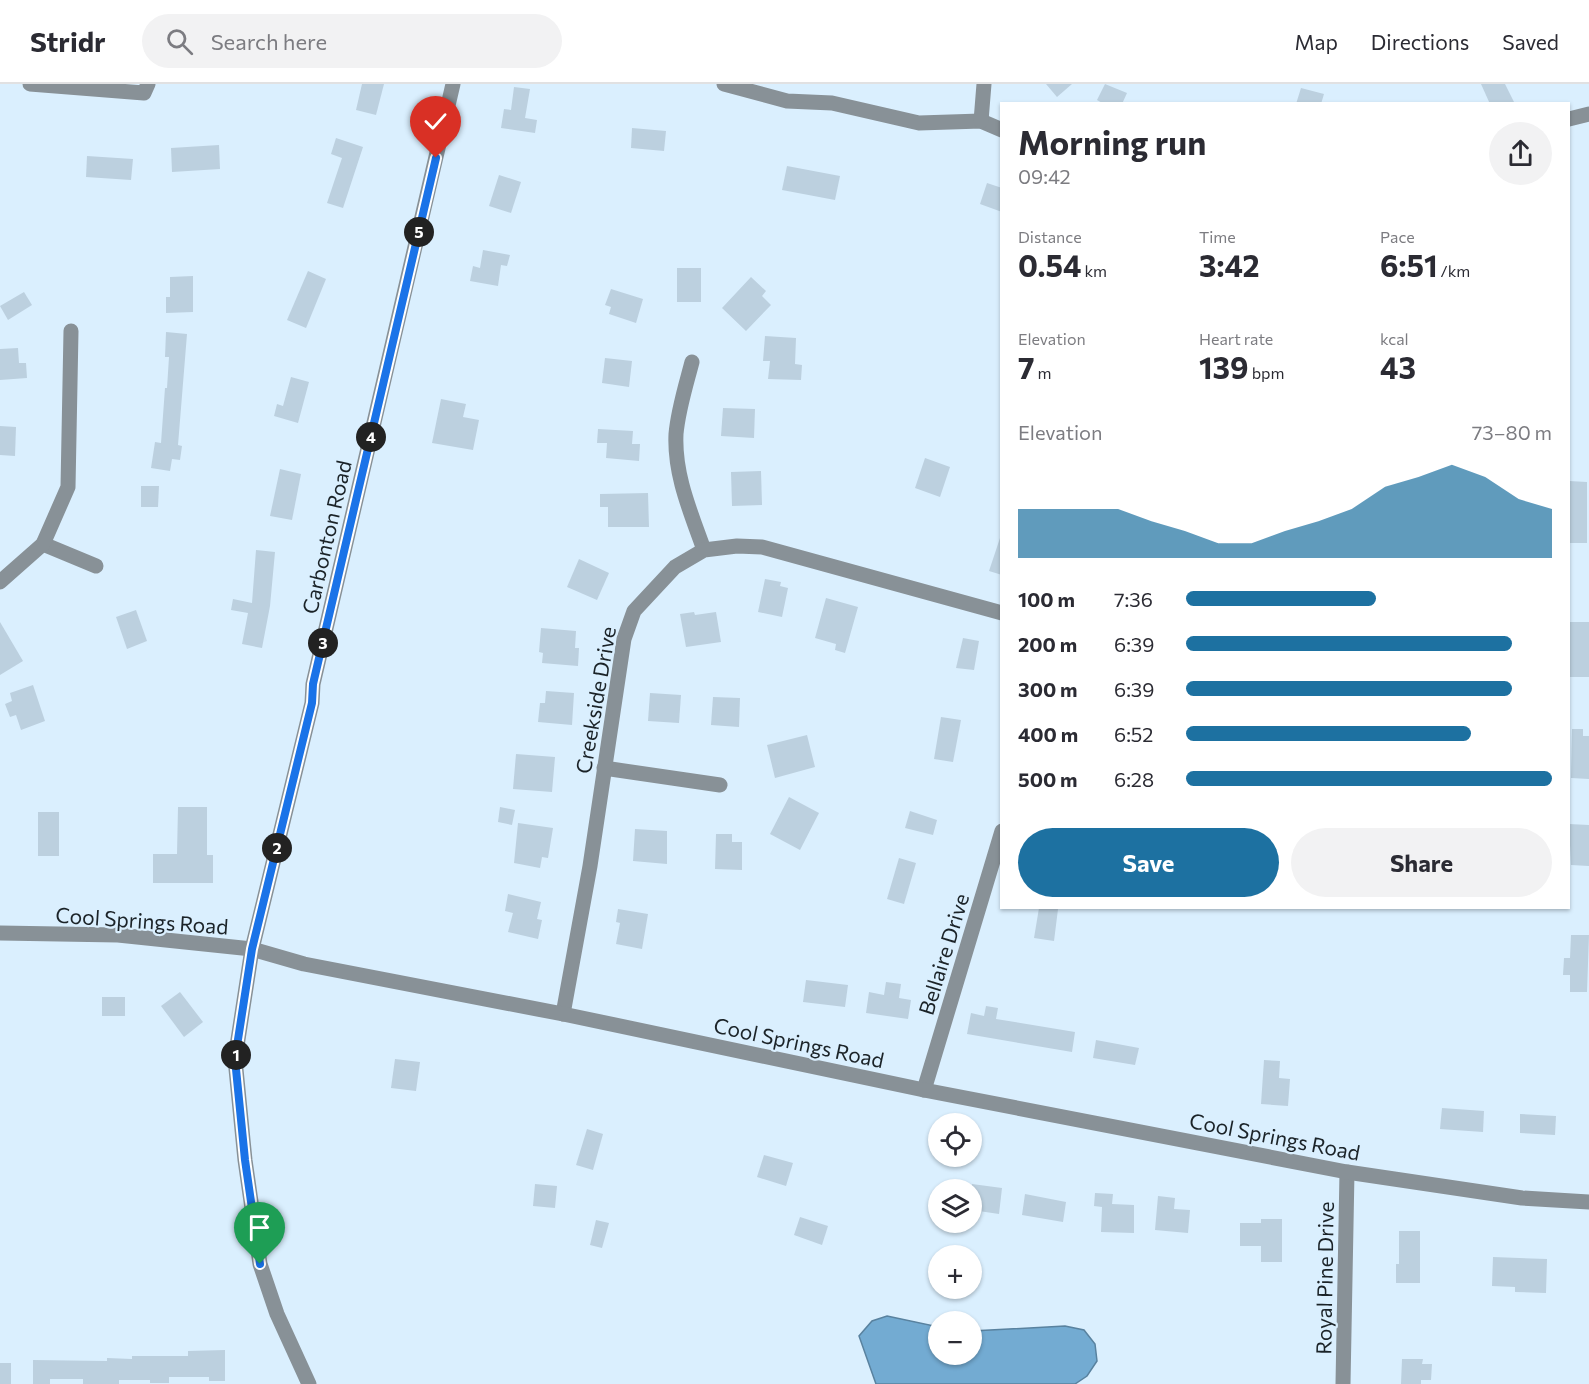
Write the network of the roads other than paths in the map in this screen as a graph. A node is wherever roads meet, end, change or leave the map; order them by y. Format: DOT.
graph roads {
  1 [pos="30,84"];
  2 [pos="148,84"];
  3 [pos="453,84"];
  4 [pos="724,84"];
  5 [pos="984,84"];
  6 [pos="1589,114"];
  7 [pos="1570,119"];
  8 [pos="981,121"];
  9 [pos="1000,129"];
  10 [pos="70,331"];
  11 [pos="692,362"];
  12 [pos="43,544"];
  13 [pos="704,550"];
  14 [pos="96,566"];
  15 [pos="0,582"];
  16 [pos="1000,612"];
  17 [pos="604,768"];
  18 [pos="720,784"];
  19 [pos="1000,838"];
  20 [pos="0,933"];
  21 [pos="252,949"];
  22 [pos="563,1014"];
  23 [pos="924,1090"];
  24 [pos="1347,1172"];
  25 [pos="1589,1202"];
  26 [pos="309,1384"];
  27 [pos="1343,1384"];
  1 -- 2 [label="street"];
  3 -- 21 [label="street, Carbonton Road"];
  4 -- 8 [label="street"];
  5 -- 8 [label="street"];
  6 -- 7 [label="street"];
  8 -- 9 [label="street"];
  10 -- 12 [label="street"];
  11 -- 13 [label="street"];
  12 -- 14 [label="street"];
  12 -- 15 [label="street"];
  13 -- 16 [label="street, Creekside Drive"];
  13 -- 17 [label="street, Creekside Drive"];
  17 -- 18 [label="street"];
  17 -- 22 [label="street, Creekside Drive"];
  19 -- 23 [label="street, Bellaire Drive"];
  20 -- 21 [label="street, Cool Springs Road"];
  21 -- 22 [label="street, Cool Springs Road"];
  21 -- 26 [label="street, Carbonton Road"];
  22 -- 23 [label="street, Cool Springs Road"];
  23 -- 24 [label="street, Cool Springs Road"];
  24 -- 25 [label="street, Cool Springs Road"];
  24 -- 27 [label="street, Royal Pine Drive"];
}
